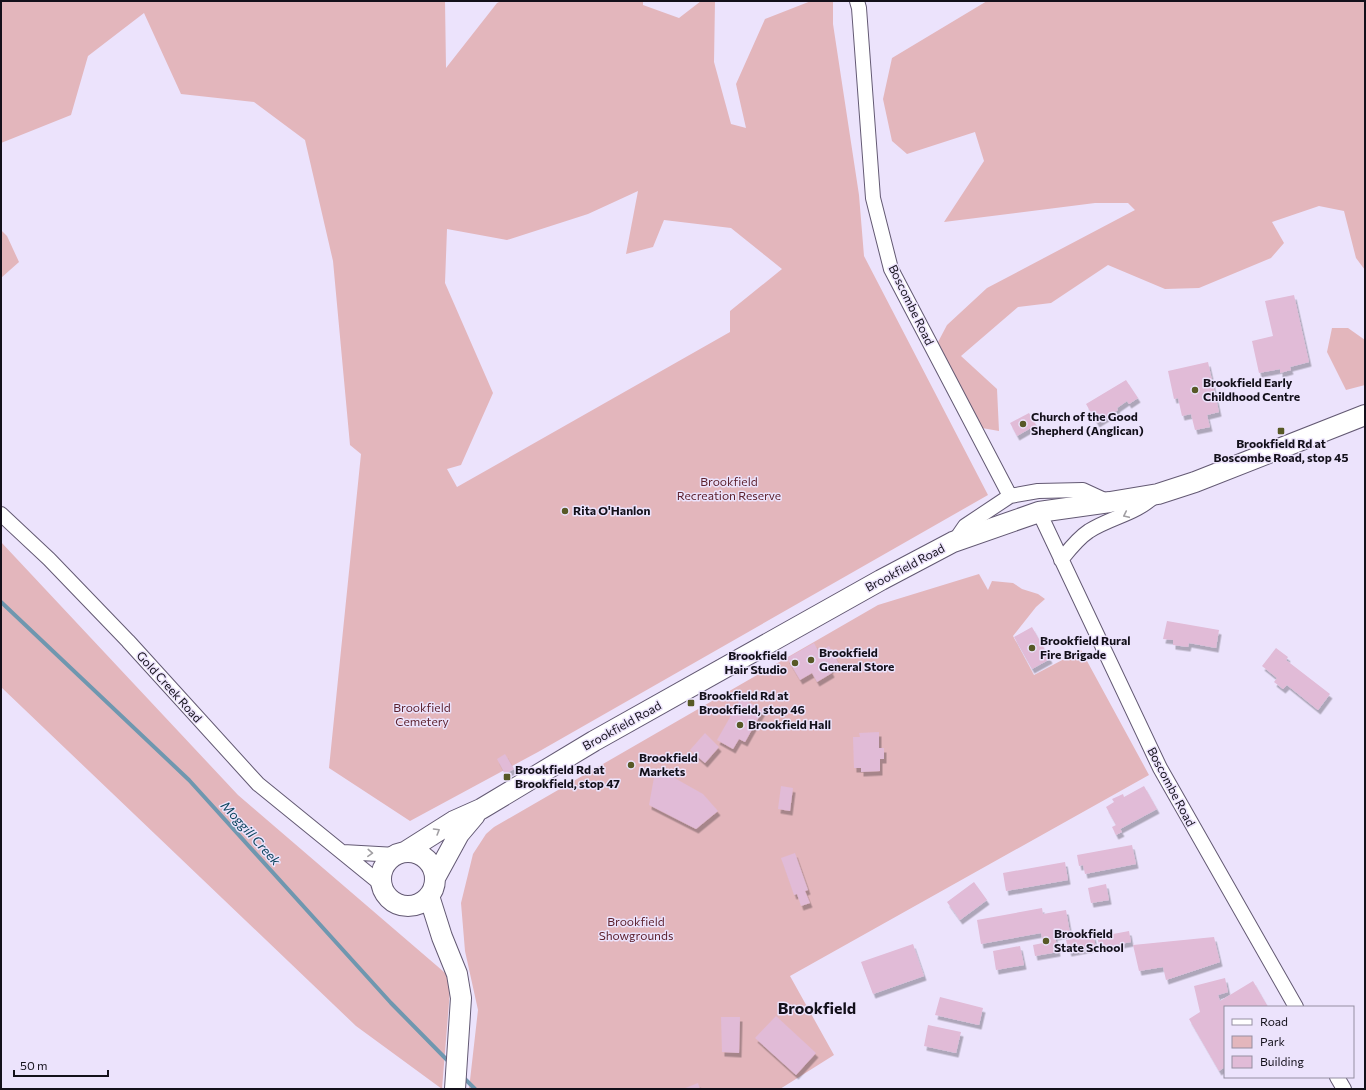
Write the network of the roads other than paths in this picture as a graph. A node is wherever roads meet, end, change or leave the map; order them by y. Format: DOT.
graph roads {
  1 [pos="857,1"];
  2 [pos="1365,415"];
  3 [pos="1158,494"];
  4 [pos="1010,496"];
  5 [pos="1110,502"];
  6 [pos="1039,512"];
  7 [pos="1,514"];
  8 [pos="954,542"];
  9 [pos="1061,560"];
  10 [pos="481,809"];
  11 [pos="344,852"];
  12 [pos="400,853"];
  13 [pos="381,884"];
  14 [pos="426,893"];
  15 [pos="1295,1006"];
  16 [pos="1338,1078"];
  17 [pos="455,1089"];
  18 [pos="1344,1089"];
  1 -- 4 [label="street, Boscombe Road"];
  2 -- 3 [label="main road, Brookfield Road"];
  3 -- 5 [label="main road, Brookfield Road"];
  3 -- 9 [label="street, one-way"];
  4 -- 5 [label="street"];
  4 -- 8 [label="street"];
  5 -- 6 [label="main road, Brookfield Road"];
  6 -- 8 [label="main road, Brookfield Road"];
  6 -- 9 [label="street, Boscombe Road"];
  7 -- 11 [label="street, Gold Creek Road"];
  8 -- 10 [label="main road, Brookfield Road"];
  9 -- 15 [label="street, Boscombe Road"];
  12 -- 10 [label="main road, Brookfield Road, one-way"];
  10 -- 14 [label="main road, Brookfield Road"];
  11 -- 12 [label="street, one-way"];
  11 -- 13 [label="street, Gold Creek Road"];
  12 -- 13 [label="main road"];
  12 -- 14 [label="main road"];
  13 -- 14 [label="main road"];
  14 -- 17 [label="main road"];
  16 -- 18 [label="street"];
}
